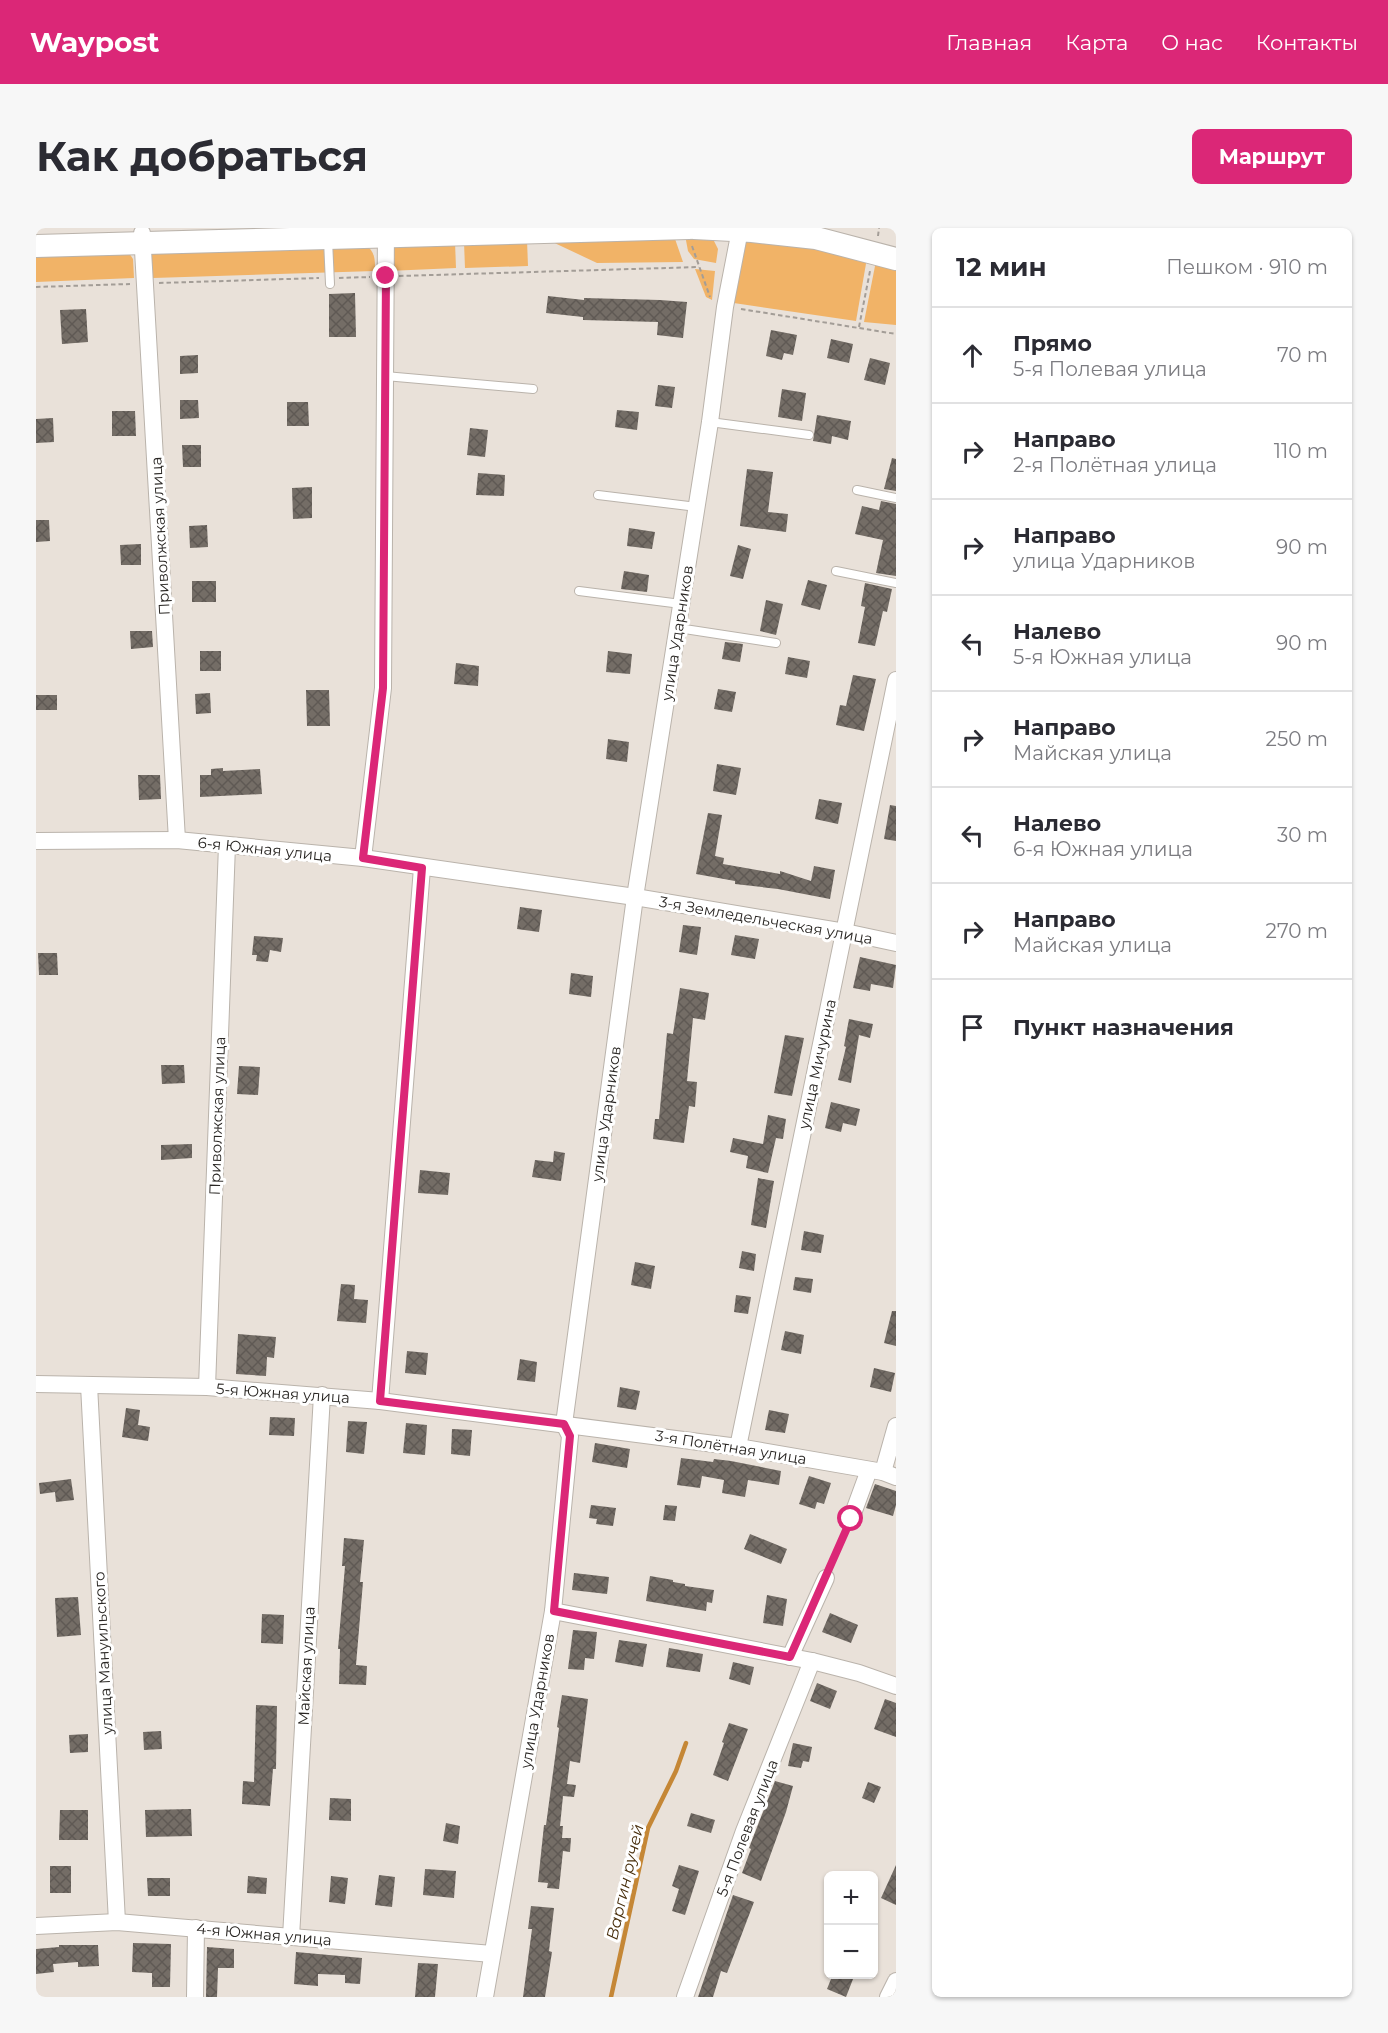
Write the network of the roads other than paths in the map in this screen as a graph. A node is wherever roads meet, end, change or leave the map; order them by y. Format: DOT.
graph roads {
  1 [pos="288,228"];
  2 [pos="795,228"];
  3 [pos="740,230"];
  4 [pos="844,230"];
  5 [pos="386,232"];
  6 [pos="447,232"];
  7 [pos="820,233"];
  8 [pos="691,234"];
  9 [pos="36,235"];
  10 [pos="243,235"];
  11 [pos="142,238"];
  12 [pos="328,238"];
  13 [pos="881,242"];
  14 [pos="36,246"];
  15 [pos="896,259"];
  16 [pos="330,281"];
  17 [pos="385,376"];
  18 [pos="533,389"];
  19 [pos="710,422"];
  20 [pos="809,435"];
  21 [pos="857,490"];
  22 [pos="598,495"];
  23 [pos="896,498"];
  24 [pos="697,507"];
  25 [pos="836,571"];
  26 [pos="896,583"];
  27 [pos="579,591"];
  28 [pos="681,604"];
  29 [pos="678,628"];
  30 [pos="776,643"];
  31 [pos="896,680"];
  32 [pos="177,840"];
  33 [pos="36,841"];
  34 [pos="227,844"];
  35 [pos="363,858"];
  36 [pos="422,868"];
  37 [pos="636,897"];
  38 [pos="845,932"];
  39 [pos="896,943"];
  40 [pos="36,1374"];
  41 [pos="36,1384"];
  42 [pos="89,1385"];
  43 [pos="207,1387"];
  44 [pos="322,1395"];
  45 [pos="380,1401"];
  46 [pos="564,1424"];
  47 [pos="896,1426"];
  48 [pos="738,1447"];
  49 [pos="882,1473"];
  50 [pos="851,1519"];
  51 [pos="826,1578"];
  52 [pos="554,1611"];
  53 [pos="790,1657"];
  54 [pos="812,1661"];
  55 [pos="896,1686"];
  56 [pos="117,1922"];
  57 [pos="36,1926"];
  58 [pos="196,1928"];
  59 [pos="291,1936"];
  60 [pos="492,1954"];
  61 [pos="896,1980"];
  62 [pos="195,1997"];
  63 [pos="485,1997"];
  64 [pos="685,1997"];
  65 [pos="888,1997"];
  1 -- 10 [label="street"];
  2 -- 7 [label="street"];
  3 -- 7 [label="street"];
  3 -- 8 [label="street"];
  3 -- 19 [label="street, улица Ударников"];
  4 -- 7 [label="street"];
  4 -- 13 [label="street"];
  5 -- 6 [label="street"];
  5 -- 12 [label="street"];
  5 -- 17 [label="street"];
  6 -- 8 [label="street"];
  7 -- 13 [label="street"];
  9 -- 11 [label="street"];
  10 -- 11 [label="street"];
  10 -- 12 [label="street"];
  11 -- 14 [label="street"];
  11 -- 32 [label="street, Приволжская улица"];
  12 -- 16 [label="lane"];
  13 -- 15 [label="street"];
  17 -- 18 [label="lane"];
  17 -- 35 [label="street"];
  19 -- 20 [label="lane"];
  19 -- 24 [label="street, улица Ударников"];
  21 -- 23 [label="lane"];
  22 -- 24 [label="lane"];
  24 -- 28 [label="street, улица Ударников"];
  25 -- 26 [label="lane"];
  27 -- 28 [label="lane"];
  28 -- 29 [label="street, улица Ударников"];
  29 -- 30 [label="lane"];
  29 -- 37 [label="street, улица Ударников"];
  31 -- 38 [label="street, улица Мичурина"];
  32 -- 33 [label="street, 6-я Южная улица"];
  32 -- 34 [label="street, 6-я Южная улица"];
  34 -- 35 [label="street, 6-я Южная улица"];
  34 -- 43 [label="street, Приволжская улица"];
  35 -- 36 [label="street, 6-я Южная улица"];
  36 -- 37 [label="street, 6-я Южная улица"];
  36 -- 45 [label="street"];
  37 -- 38 [label="street, 3-я Земледельческая улица"];
  37 -- 46 [label="street, улица Ударников"];
  38 -- 39 [label="street, 3-я Земледельческая улица"];
  38 -- 48 [label="street, улица Мичурина"];
  40 -- 41 [label="street"];
  41 -- 42 [label="street, 5-я Южная улица"];
  42 -- 43 [label="street, 5-я Южная улица"];
  42 -- 56 [label="street, улица Мануильского"];
  43 -- 44 [label="street, 5-я Южная улица"];
  44 -- 45 [label="street, 5-я Южная улица"];
  44 -- 59 [label="street, Майская улица"];
  45 -- 46 [label="street, 5-я Южная улица"];
  46 -- 48 [label="street, 3-я Полётная улица"];
  46 -- 52 [label="street, улица Ударников"];
  47 -- 49 [label="street"];
  48 -- 49 [label="street, 3-я Полётная улица"];
  49 -- 50 [label="street"];
  51 -- 53 [label="street"];
  52 -- 53 [label="street"];
  52 -- 60 [label="street, улица Ударников"];
  53 -- 54 [label="street"];
  54 -- 55 [label="street"];
  54 -- 64 [label="street, 5-я Полевая улица"];
  56 -- 57 [label="street, 4-я Южная улица"];
  56 -- 58 [label="street, 4-я Южная улица"];
  58 -- 59 [label="street, 4-я Южная улица"];
  58 -- 62 [label="street"];
  59 -- 60 [label="street, 4-я Южная улица"];
  60 -- 63 [label="street, улица Ударников"];
  61 -- 65 [label="street"];
}
